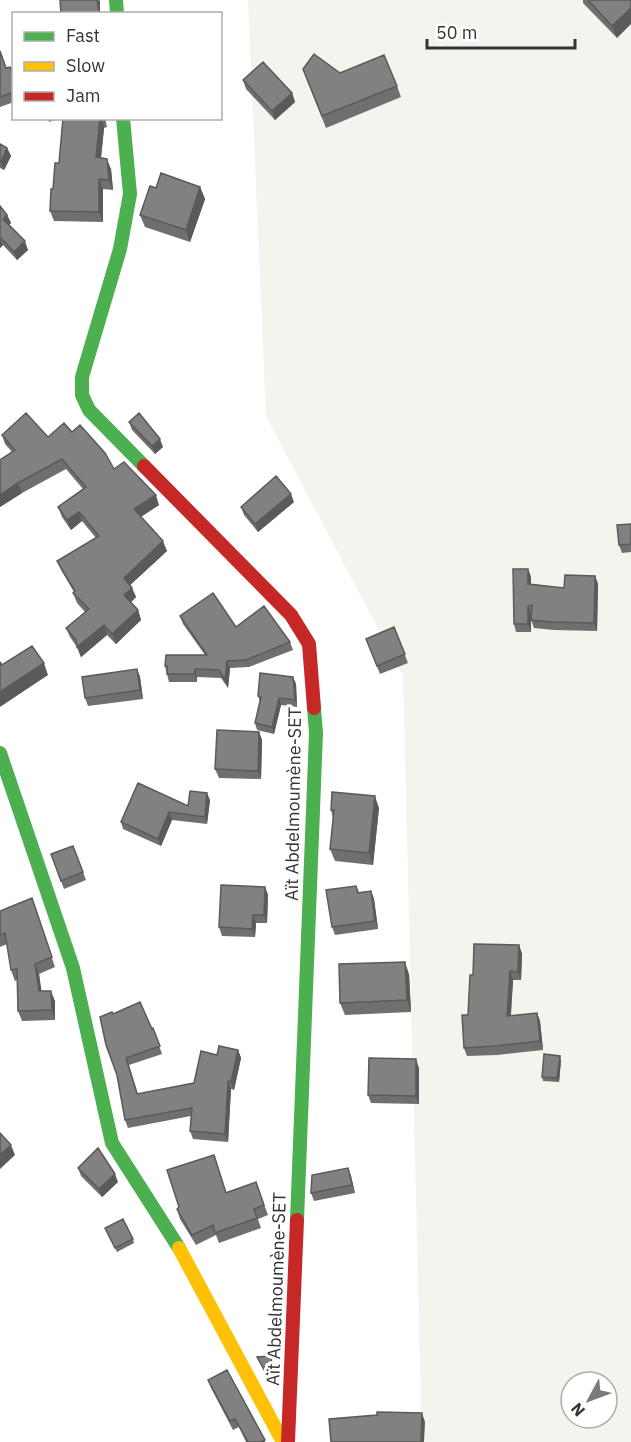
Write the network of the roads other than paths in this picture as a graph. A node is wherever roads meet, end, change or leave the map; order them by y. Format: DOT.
graph roads {
  1 [pos="123,120"];
  2 [pos="0,753"];
  3 [pos="283,1442"];
  4 [pos="288,1442"];
  1 -- 4 [label="street, Aït Abdelmoumène-SET"];
  2 -- 3 [label="street"];
}
